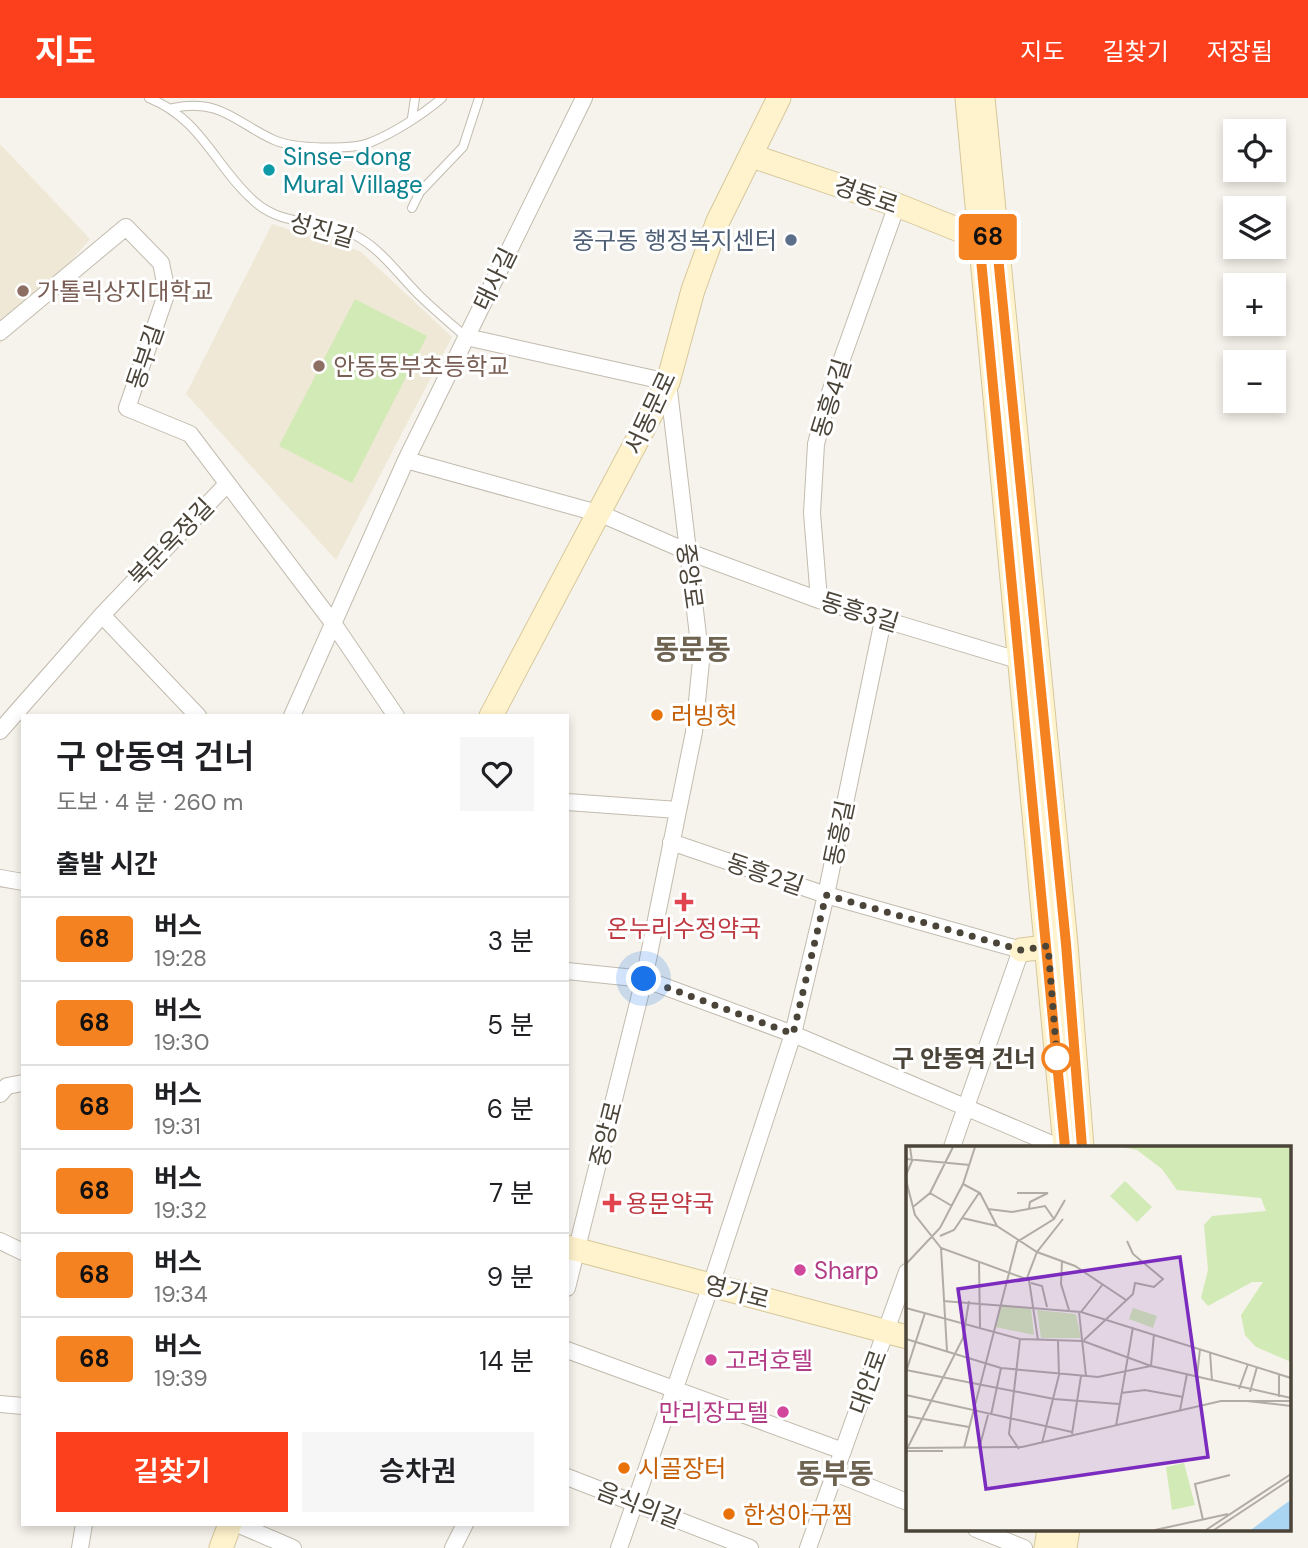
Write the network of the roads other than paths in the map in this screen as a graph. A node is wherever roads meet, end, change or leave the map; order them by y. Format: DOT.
graph roads {
  1 [pos="149,98"];
  2 [pos="415,98"];
  3 [pos="442,98"];
  4 [pos="479,98"];
  5 [pos="584,98"];
  6 [pos="779,98"];
  7 [pos="967,98"];
  8 [pos="983,98"];
  9 [pos="173,108"];
  10 [pos="412,118"];
  11 [pos="752,156"];
  12 [pos="897,205"];
  13 [pos="412,208"];
  14 [pos="988,237"];
  15 [pos="0,332"];
  16 [pos="466,337"];
  17 [pos="668,382"];
  18 [pos="406,460"];
  19 [pos="227,484"];
  20 [pos="601,514"];
  21 [pos="686,551"];
  22 [pos="819,600"];
  23 [pos="102,615"];
  24 [pos="883,620"];
  25 [pos="333,623"];
  26 [pos="1029,661"];
  27 [pos="196,714"];
  28 [pos="293,714"];
  29 [pos="395,714"];
  30 [pos="492,714"];
  31 [pos="0,731"];
  32 [pos="569,802"];
  33 [pos="678,810"];
  34 [pos="671,842"];
  35 [pos="0,878"];
  36 [pos="21,882"];
  37 [pos="826,895"];
  38 [pos="1057,945"];
  39 [pos="1021,950"];
  40 [pos="569,971"];
  41 [pos="644,979"];
  42 [pos="793,1034"];
  43 [pos="21,1083"];
  44 [pos="0,1094"];
  45 [pos="966,1107"];
  46 [pos="952,1146"];
  47 [pos="1057,1146"];
  48 [pos="1065,1146"];
  49 [pos="1082,1146"];
  50 [pos="0,1241"];
  51 [pos="573,1249"];
  52 [pos="21,1251"];
  53 [pos="569,1275"];
  54 [pos="906,1278"];
  55 [pos="711,1285"];
  56 [pos="897,1334"];
  57 [pos="569,1351"];
  58 [pos="674,1390"];
  59 [pos="0,1404"];
  60 [pos="21,1406"];
  61 [pos="843,1451"];
  62 [pos="835,1473"];
  63 [pos="569,1478"];
  64 [pos="906,1502"];
  65 [pos="634,1503"];
  66 [pos="84,1526"];
  67 [pos="229,1526"];
  68 [pos="242,1526"];
  69 [pos="464,1526"];
  70 [pos="979,1530"];
  71 [pos="1049,1530"];
  72 [pos="1068,1530"];
  73 [pos="80,1548"];
  74 [pos="221,1548"];
  75 [pos="293,1548"];
  76 [pos="453,1548"];
  77 [pos="619,1548"];
  78 [pos="750,1548"];
  79 [pos="808,1548"];
  80 [pos="1024,1548"];
  81 [pos="1046,1548"];
  82 [pos="1065,1548"];
  1 -- 9 [label="lane, 성진길"];
  2 -- 10 [label="lane"];
  3 -- 10 [label="lane"];
  4 -- 13 [label="lane"];
  5 -- 16 [label="street, 태사길"];
  6 -- 11 [label="street, 서동문로"];
  7 -- 14 [label="street"];
  8 -- 14 [label="street"];
  9 -- 10 [label="lane"];
  9 -- 16 [label="lane, 성진길"];
  11 -- 12 [label="street, 경동로"];
  11 -- 17 [label="street, 서동문로"];
  12 -- 14 [label="street, 경동로"];
  12 -- 22 [label="street, 동흥4길"];
  14 -- 26 [label="street"];
  15 -- 19 [label="street, 동부길"];
  16 -- 17 [label="street"];
  16 -- 18 [label="street, 태사길"];
  17 -- 20 [label="street, 서동문로"];
  17 -- 21 [label="street, 중앙로"];
  18 -- 20 [label="street"];
  18 -- 25 [label="street, 태사길"];
  19 -- 23 [label="street, 북문옥정길"];
  19 -- 25 [label="street, 북문옥정길"];
  20 -- 21 [label="street, 동흥3길"];
  20 -- 30 [label="street, 서동문로"];
  21 -- 22 [label="street, 동흥3길"];
  21 -- 33 [label="street, 중앙로"];
  22 -- 24 [label="street, 동흥3길"];
  23 -- 27 [label="street"];
  23 -- 31 [label="street, 북문옥정길"];
  24 -- 26 [label="street, 동흥3길"];
  24 -- 37 [label="street, 동흥길"];
  25 -- 28 [label="street, 태사길"];
  25 -- 29 [label="street"];
  26 -- 38 [label="street"];
  32 -- 33 [label="street"];
  33 -- 34 [label="street, 중앙로"];
  34 -- 37 [label="street, 동흥2길"];
  34 -- 41 [label="street, 중앙로"];
  35 -- 36 [label="street"];
  37 -- 39 [label="street, 동흥2길"];
  37 -- 42 [label="street, 동흥길"];
  38 -- 39 [label="street"];
  38 -- 48 [label="street"];
  38 -- 49 [label="street"];
  39 -- 45 [label="street"];
  40 -- 41 [label="street"];
  41 -- 42 [label="street"];
  41 -- 51 [label="street, 중앙로"];
  42 -- 45 [label="street"];
  42 -- 55 [label="street, 동흥길"];
  43 -- 44 [label="street"];
  45 -- 46 [label="street"];
  45 -- 47 [label="street"];
  50 -- 52 [label="street"];
  51 -- 53 [label="street, 중앙로"];
  51 -- 55 [label="street, 영가로"];
  54 -- 56 [label="street, 대안로"];
  55 -- 56 [label="street, 영가로"];
  55 -- 58 [label="street, 동흥길"];
  56 -- 61 [label="street, 대안로"];
  57 -- 58 [label="street"];
  58 -- 61 [label="street"];
  58 -- 65 [label="street, 동흥길"];
  59 -- 60 [label="street"];
  61 -- 62 [label="street, 대안로"];
  62 -- 64 [label="street"];
  62 -- 79 [label="street, 대안로"];
  63 -- 65 [label="street, 음식의길"];
  65 -- 77 [label="street, 동흥길"];
  65 -- 78 [label="street, 음식의길"];
  66 -- 73 [label="street"];
  67 -- 74 [label="street"];
  68 -- 75 [label="street"];
  69 -- 76 [label="street"];
  70 -- 80 [label="street"];
  71 -- 81 [label="street"];
  72 -- 82 [label="street"];
}
